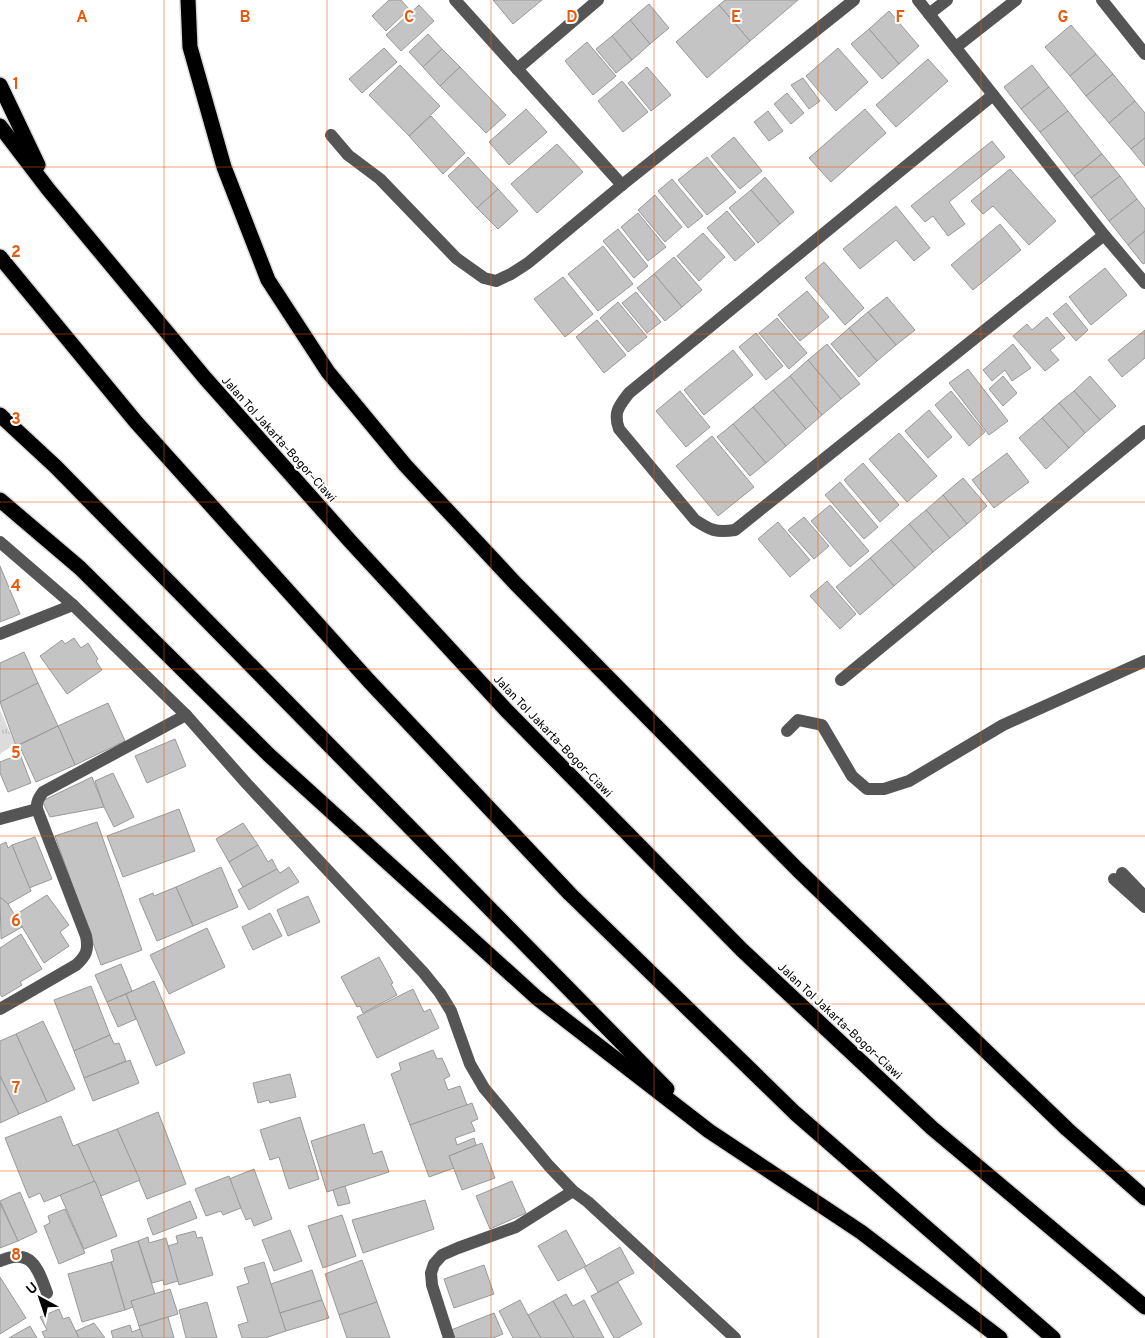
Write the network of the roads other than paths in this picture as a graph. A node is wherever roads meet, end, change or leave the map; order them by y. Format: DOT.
graph roads {
  1 [pos="188,0"];
  2 [pos="455,0"];
  3 [pos="598,0"];
  4 [pos="854,0"];
  5 [pos="918,0"];
  6 [pos="947,0"];
  7 [pos="1016,0"];
  8 [pos="1102,0"];
  9 [pos="930,14"];
  10 [pos="956,47"];
  11 [pos="1145,54"];
  12 [pos="517,69"];
  13 [pos="0,85"];
  14 [pos="993,95"];
  15 [pos="0,126"];
  16 [pos="331,135"];
  17 [pos="622,185"];
  18 [pos="48,189"];
  19 [pos="1104,234"];
  20 [pos="0,257"];
  21 [pos="1145,283"];
  22 [pos="0,415"];
  23 [pos="1145,431"];
  24 [pos="0,500"];
  25 [pos="0,542"];
  26 [pos="73,605"];
  27 [pos="0,634"];
  28 [pos="1145,661"];
  29 [pos="841,680"];
  30 [pos="186,715"];
  31 [pos="787,731"];
  32 [pos="37,809"];
  33 [pos="0,819"];
  34 [pos="1145,897"];
  35 [pos="1145,907"];
  36 [pos="0,1009"];
  37 [pos="708,1131"];
  38 [pos="573,1191"];
  39 [pos="1145,1198"];
  40 [pos="0,1261"];
  41 [pos="47,1293"];
  42 [pos="1145,1307"];
  43 [pos="449,1338"];
  44 [pos="735,1338"];
  45 [pos="1000,1338"];
  46 [pos="1054,1338"];
  1 -- 39 [label="highway"];
  2 -- 12 [label="street"];
  3 -- 12 [label="street"];
  4 -- 17 [label="street"];
  5 -- 9 [label="street"];
  6 -- 9 [label="street"];
  7 -- 10 [label="street"];
  8 -- 11 [label="street"];
  9 -- 10 [label="street"];
  10 -- 14 [label="street"];
  12 -- 17 [label="street"];
  13 -- 18 [label="highway"];
  14 -- 19 [label="street"];
  14 -- 19 [label="street"];
  15 -- 18 [label="highway, Jalan Tol Jakarta–Bogor–Ciawi"];
  16 -- 17 [label="street"];
  18 -- 42 [label="highway, Jalan Tol Jakarta–Bogor–Ciawi"];
  19 -- 21 [label="street"];
  20 -- 46 [label="highway"];
  22 -- 37 [label="highway"];
  23 -- 29 [label="street"];
  24 -- 37 [label="highway"];
  25 -- 26 [label="street"];
  26 -- 27 [label="street"];
  26 -- 30 [label="street"];
  28 -- 31 [label="street"];
  30 -- 32 [label="street"];
  30 -- 38 [label="street"];
  32 -- 33 [label="street"];
  32 -- 36 [label="street"];
  34 -- 35 [label="street"];
  37 -- 45 [label="highway"];
  38 -- 43 [label="street"];
  38 -- 44 [label="street"];
  40 -- 41 [label="street"];
}
